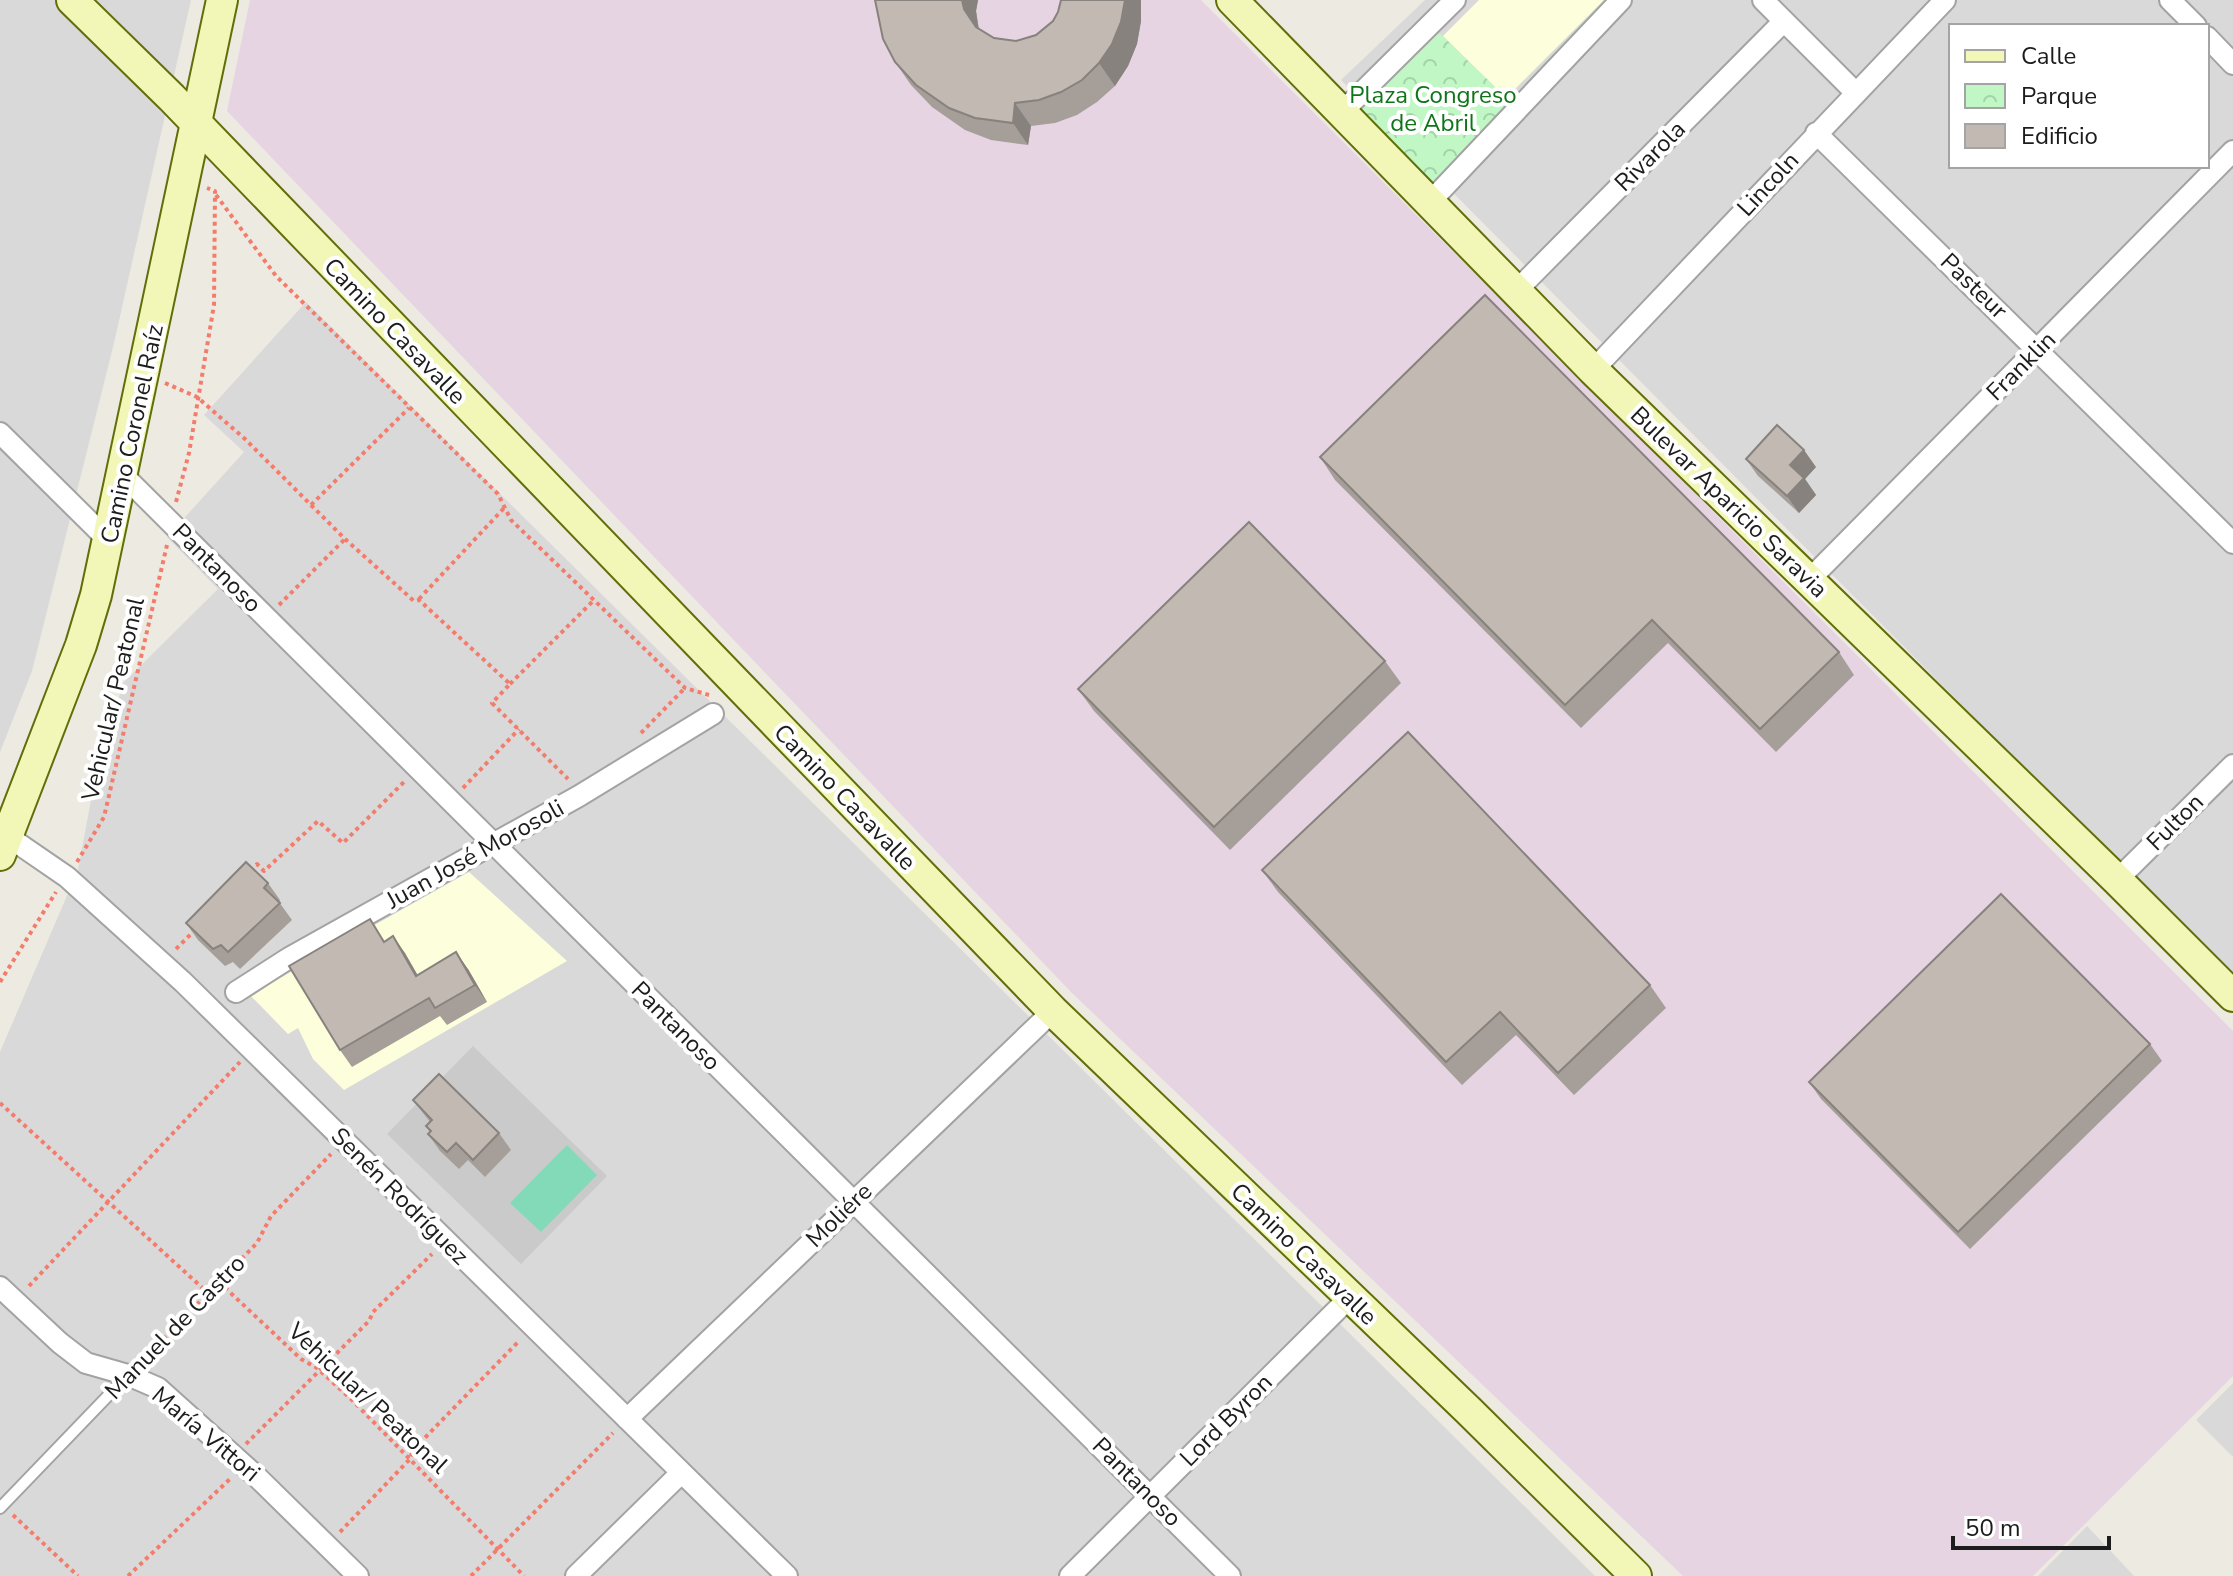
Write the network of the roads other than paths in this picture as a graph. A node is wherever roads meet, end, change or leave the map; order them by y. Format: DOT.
graph roads {
  1 [pos="72,0"];
  2 [pos="222,0"];
  3 [pos="1232,0"];
  4 [pos="1455,0"];
  5 [pos="1621,0"];
  6 [pos="1763,0"];
  7 [pos="1945,0"];
  8 [pos="2170,0"];
  9 [pos="1784,21"];
  10 [pos="2194,24"];
  11 [pos="2209,39"];
  12 [pos="2233,64"];
  13 [pos="1855,92"];
  14 [pos="1341,113"];
  15 [pos="196,124"];
  16 [pos="1816,133"];
  17 [pos="2233,151"];
  18 [pos="1429,203"];
  19 [pos="1516,291"];
  20 [pos="2038,349"];
  21 [pos="1593,370"];
  22 [pos="0,433"];
  23 [pos="123,475"];
  24 [pos="109,541"];
  25 [pos="2233,543"];
  26 [pos="1809,580"];
  27 [pos="712,704"];
  28 [pos="2233,765"];
  29 [pos="2,841"];
  30 [pos="494,845"];
  31 [pos="2117,880"];
  32 [pos="236,992"];
  33 [pos="2233,996"];
  34 [pos="1053,1011"];
  35 [pos="852,1203"];
  36 [pos="8,1294"];
  37 [pos="1349,1298"];
  38 [pos="128,1375"];
  39 [pos="627,1419"];
  40 [pos="681,1473"];
  41 [pos="1151,1496"];
  42 [pos="1,1507"];
  43 [pos="358,1576"];
  44 [pos="576,1576"];
  45 [pos="787,1576"];
  46 [pos="1070,1576"];
  47 [pos="1230,1576"];
  48 [pos="1636,1576"];
  1 -- 15 [label="street, Camino Casavalle"];
  2 -- 15 [label="street, Camino Coronel Raíz"];
  3 -- 14 [label="street, Bulevar Aparicio Saravia"];
  4 -- 14 [label="street"];
  5 -- 18 [label="street"];
  6 -- 9 [label="street"];
  7 -- 13 [label="street, Lincoln"];
  8 -- 10 [label="street"];
  9 -- 13 [label="street"];
  9 -- 19 [label="street, Rivarola"];
  11 -- 12 [label="street"];
  13 -- 16 [label="street, Lincoln"];
  14 -- 18 [label="street, Bulevar Aparicio Saravia"];
  15 -- 23 [label="street, Camino Coronel Raíz"];
  15 -- 34 [label="street, Camino Casavalle"];
  16 -- 20 [label="street, Pasteur"];
  16 -- 21 [label="street, Lincoln"];
  17 -- 20 [label="street, Franklin"];
  18 -- 19 [label="street, Bulevar Aparicio Saravia"];
  19 -- 21 [label="street, Bulevar Aparicio Saravia"];
  20 -- 25 [label="street, Pasteur"];
  20 -- 26 [label="street, Franklin"];
  21 -- 26 [label="street, Bulevar Aparicio Saravia"];
  22 -- 24 [label="street"];
  23 -- 24 [label="street, Camino Coronel Raíz"];
  23 -- 30 [label="street, Pantanoso"];
  24 -- 29 [label="street, Camino Coronel Raíz"];
  26 -- 31 [label="street, Bulevar Aparicio Saravia"];
  27 -- 30 [label="street, Juan José Morosoli"];
  28 -- 31 [label="street, Fulton"];
  29 -- 39 [label="street, Senén Rodríguez"];
  30 -- 32 [label="street, Juan José Morosoli"];
  30 -- 35 [label="street, Pantanoso"];
  31 -- 33 [label="street, Bulevar Aparicio Saravia"];
  34 -- 35 [label="street, Moliére"];
  34 -- 37 [label="street, Camino Casavalle"];
  35 -- 39 [label="street, Moliére"];
  35 -- 41 [label="street, Pantanoso"];
  36 -- 38 [label="street, María Vittori"];
  37 -- 41 [label="street, Lord Byron"];
  37 -- 48 [label="street, Camino Casavalle"];
  38 -- 42 [label="lane, Manuel de Castro"];
  38 -- 43 [label="street, María Vittori"];
  39 -- 40 [label="street, Senén Rodríguez"];
  40 -- 44 [label="street"];
  40 -- 45 [label="street, Senén Rodríguez"];
  41 -- 46 [label="street, Lord Byron"];
  41 -- 47 [label="street, Pantanoso"];
}
